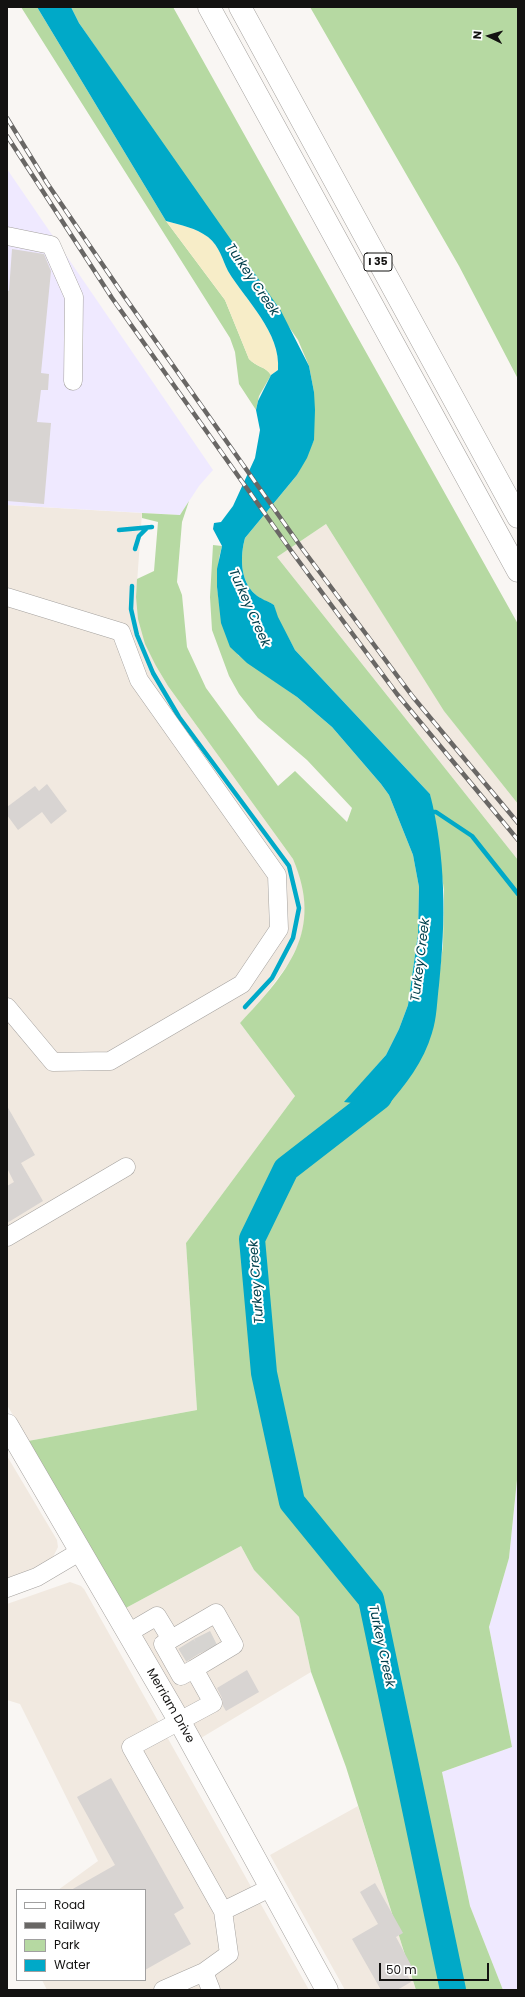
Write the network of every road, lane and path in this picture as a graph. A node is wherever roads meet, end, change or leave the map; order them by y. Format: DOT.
graph roads {
  1 [pos="209,7"];
  2 [pos="240,7"];
  3 [pos="7,236"];
  4 [pos="73,381"];
  5 [pos="518,517"];
  6 [pos="518,571"];
  7 [pos="7,597"];
  8 [pos="7,1007"];
  9 [pos="126,1166"];
  10 [pos="7,1237"];
  11 [pos="7,1425"];
  12 [pos="81,1551"];
  13 [pos="7,1588"];
  14 [pos="128,1633"];
  15 [pos="180,1722"];
  16 [pos="270,1888"];
  17 [pos="223,1911"];
  18 [pos="204,1972"];
  19 [pos="163,1990"];
  20 [pos="211,1990"];
  21 [pos="327,1990"];
  1 -- 6 [label="main road, I 35"];
  2 -- 5 [label="main road, I 35"];
  3 -- 4 [label="street"];
  7 -- 8 [label="street"];
  9 -- 10 [label="street"];
  11 -- 12 [label="main road, Merriam Drive"];
  12 -- 13 [label="street"];
  12 -- 14 [label="main road, Merriam Drive"];
  14 -- 15 [label="main road, Merriam Drive"];
  14 -- 15 [label="street"];
  15 -- 16 [label="main road, Merriam Drive"];
  15 -- 17 [label="street"];
  16 -- 17 [label="street"];
  16 -- 21 [label="main road, Merriam Drive"];
  17 -- 18 [label="street"];
  18 -- 19 [label="street"];
  18 -- 20 [label="street"];
}
